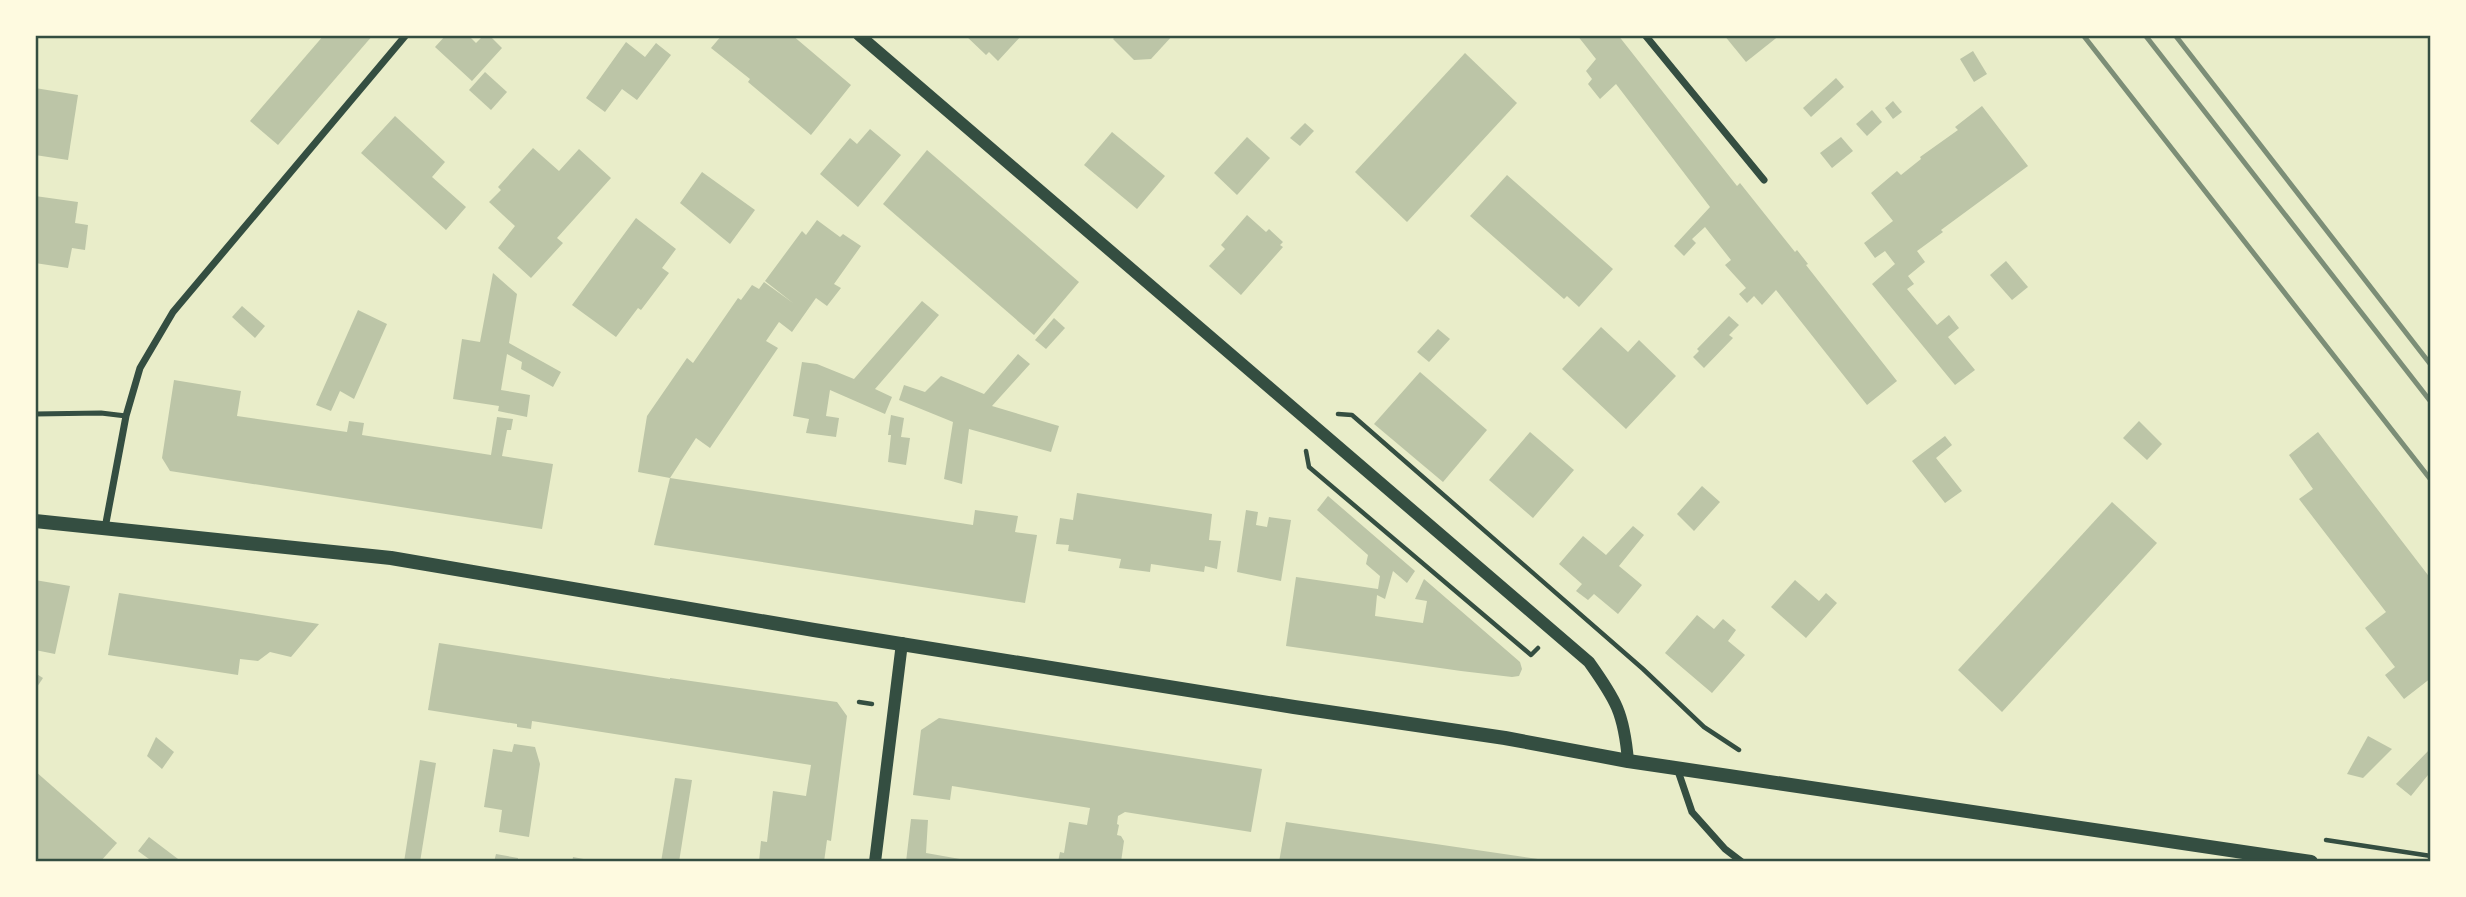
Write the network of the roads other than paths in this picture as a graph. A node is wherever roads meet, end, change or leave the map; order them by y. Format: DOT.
graph roads {
  1 [pos="406,35"];
  2 [pos="859,35"];
  3 [pos="1645,35"];
  4 [pos="1763,180"];
  5 [pos="35,414"];
  6 [pos="126,416"];
  7 [pos="35,522"];
  8 [pos="105,528"];
  9 [pos="902,643"];
  10 [pos="1628,761"];
  11 [pos="1676,768"];
  12 [pos="875,862"];
  13 [pos="1742,862"];
  14 [pos="2311,862"];
  1 -- 6 [label="street"];
  2 -- 10 [label="street"];
  3 -- 4 [label="street"];
  5 -- 6 [label="lane"];
  6 -- 8 [label="street"];
  7 -- 8 [label="main road"];
  8 -- 9 [label="main road"];
  9 -- 10 [label="main road"];
  9 -- 12 [label="street"];
  10 -- 11 [label="main road"];
  11 -- 13 [label="street"];
  11 -- 14 [label="main road"];
}
